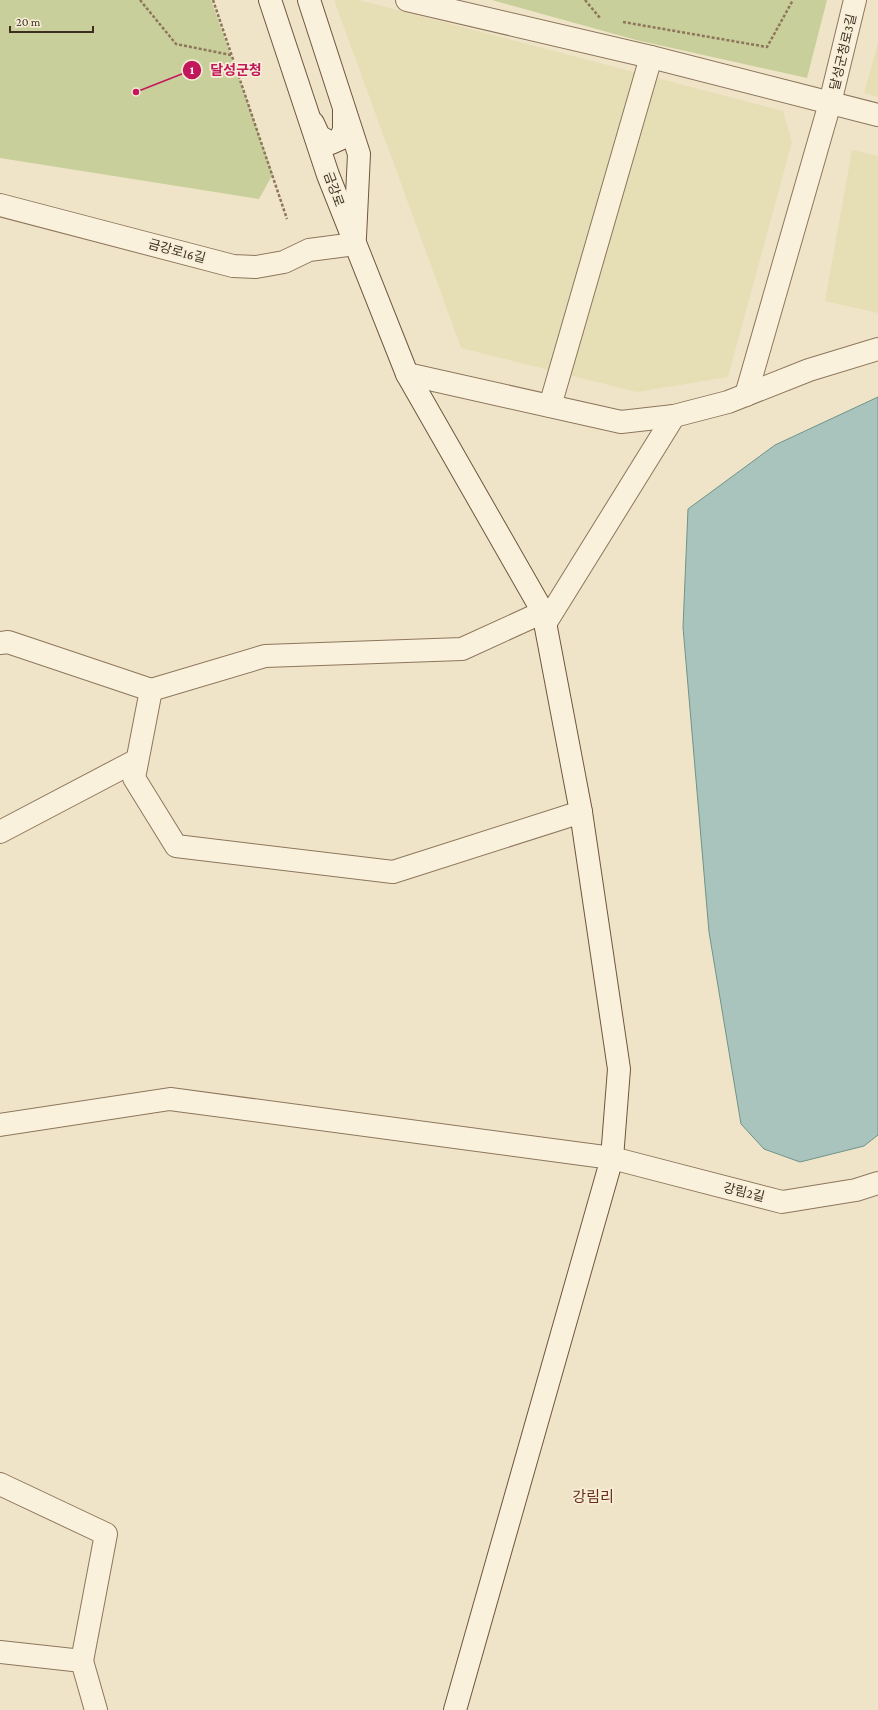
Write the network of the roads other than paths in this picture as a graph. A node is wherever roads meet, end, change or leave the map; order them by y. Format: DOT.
graph roads {
  1 [pos="270,0"];
  2 [pos="308,0"];
  3 [pos="407,0"];
  4 [pos="855,0"];
  5 [pos="651,57"];
  6 [pos="342,102"];
  7 [pos="830,103"];
  8 [pos="307,111"];
  9 [pos="878,116"];
  10 [pos="0,205"];
  11 [pos="355,244"];
  12 [pos="878,349"];
  13 [pos="407,374"];
  14 [pos="746,395"];
  15 [pos="550,406"];
  16 [pos="674,416"];
  17 [pos="544,618"];
  18 [pos="0,643"];
  19 [pos="150,690"];
  20 [pos="137,760"];
  21 [pos="581,812"];
  22 [pos="0,832"];
  23 [pos="0,1126"];
  24 [pos="612,1158"];
  25 [pos="878,1182"];
  26 [pos="0,1484"];
  27 [pos="0,1652"];
  28 [pos="82,1661"];
  29 [pos="96,1710"];
  30 [pos="455,1710"];
  1 -- 8 [label="street, 금강로"];
  2 -- 6 [label="street"];
  3 -- 5 [label="street"];
  4 -- 7 [label="street, 달성군청로3길"];
  5 -- 7 [label="street"];
  5 -- 15 [label="street"];
  6 -- 8 [label="street"];
  6 -- 11 [label="street"];
  7 -- 9 [label="street"];
  7 -- 14 [label="street, 달성군청로3길"];
  8 -- 11 [label="street, 금강로"];
  10 -- 11 [label="street, 금강로16길"];
  11 -- 13 [label="street, 금강로"];
  12 -- 14 [label="street"];
  13 -- 15 [label="street"];
  13 -- 17 [label="street, 금강로"];
  14 -- 16 [label="street"];
  15 -- 16 [label="street"];
  16 -- 17 [label="street"];
  17 -- 19 [label="street"];
  17 -- 21 [label="street, 금강로"];
  18 -- 19 [label="street"];
  19 -- 20 [label="street"];
  20 -- 21 [label="street"];
  20 -- 22 [label="street"];
  21 -- 24 [label="street, 금강로"];
  23 -- 24 [label="street, 강림2길"];
  24 -- 25 [label="street, 강림2길"];
  24 -- 30 [label="street, 금강로"];
  26 -- 28 [label="street"];
  27 -- 28 [label="street"];
  28 -- 29 [label="street"];
}
